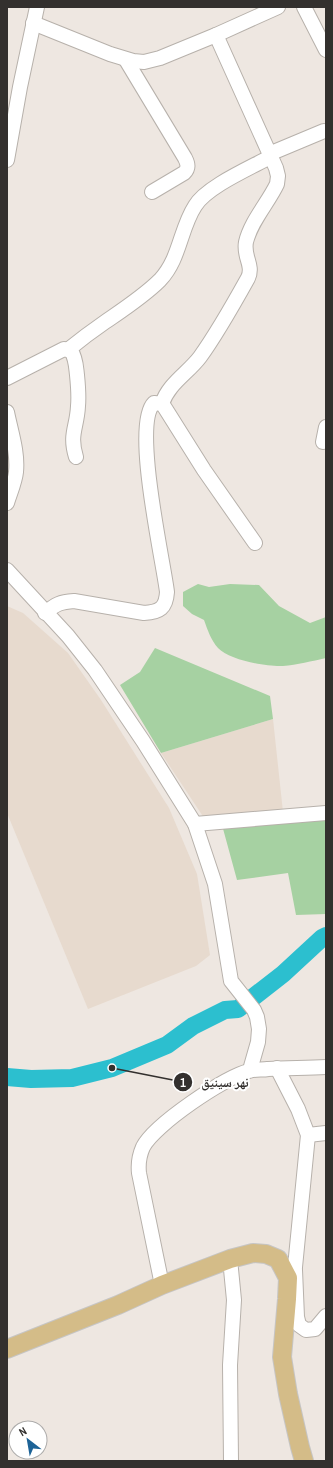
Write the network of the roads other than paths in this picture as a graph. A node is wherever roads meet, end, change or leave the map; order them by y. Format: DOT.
graph roads {
  1 [pos="37,7"];
  2 [pos="278,7"];
  3 [pos="304,7"];
  4 [pos="33,23"];
  5 [pos="216,36"];
  6 [pos="326,50"];
  7 [pos="126,60"];
  8 [pos="324,132"];
  9 [pos="270,155"];
  10 [pos="7,160"];
  11 [pos="152,192"];
  12 [pos="68,349"];
  13 [pos="7,378"];
  14 [pos="162,404"];
  15 [pos="7,412"];
  16 [pos="8,428"];
  17 [pos="326,428"];
  18 [pos="323,442"];
  19 [pos="76,457"];
  20 [pos="7,503"];
  21 [pos="255,543"];
  22 [pos="7,570"];
  23 [pos="45,613"];
  24 [pos="326,813"];
  25 [pos="194,824"];
  26 [pos="326,1067"];
  27 [pos="277,1068"];
  28 [pos="250,1070"];
  29 [pos="326,1133"];
  30 [pos="308,1135"];
  31 [pos="230,1259"];
  32 [pos="278,1259"];
  33 [pos="295,1267"];
  34 [pos="162,1285"];
  35 [pos="326,1316"];
  36 [pos="7,1349"];
  37 [pos="231,1461"];
  38 [pos="304,1461"];
  1 -- 4 [label="street"];
  2 -- 5 [label="street"];
  3 -- 6 [label="street"];
  4 -- 7 [label="street"];
  4 -- 10 [label="street"];
  5 -- 7 [label="street"];
  5 -- 9 [label="street"];
  7 -- 11 [label="street"];
  8 -- 9 [label="street"];
  9 -- 12 [label="street"];
  9 -- 14 [label="street"];
  12 -- 13 [label="street"];
  12 -- 19 [label="street"];
  14 -- 21 [label="street"];
  14 -- 23 [label="street"];
  15 -- 16 [label="street"];
  16 -- 20 [label="street"];
  17 -- 18 [label="street"];
  22 -- 23 [label="street"];
  23 -- 25 [label="street"];
  24 -- 25 [label="street"];
  25 -- 28 [label="street"];
  26 -- 27 [label="street"];
  27 -- 28 [label="street"];
  27 -- 30 [label="street"];
  28 -- 34 [label="street"];
  29 -- 30 [label="street"];
  30 -- 33 [label="street"];
  31 -- 32 [label="main road"];
  31 -- 34 [label="main road"];
  31 -- 37 [label="street"];
  32 -- 33 [label="street"];
  32 -- 38 [label="main road"];
  33 -- 35 [label="street"];
  34 -- 36 [label="main road"];
}
